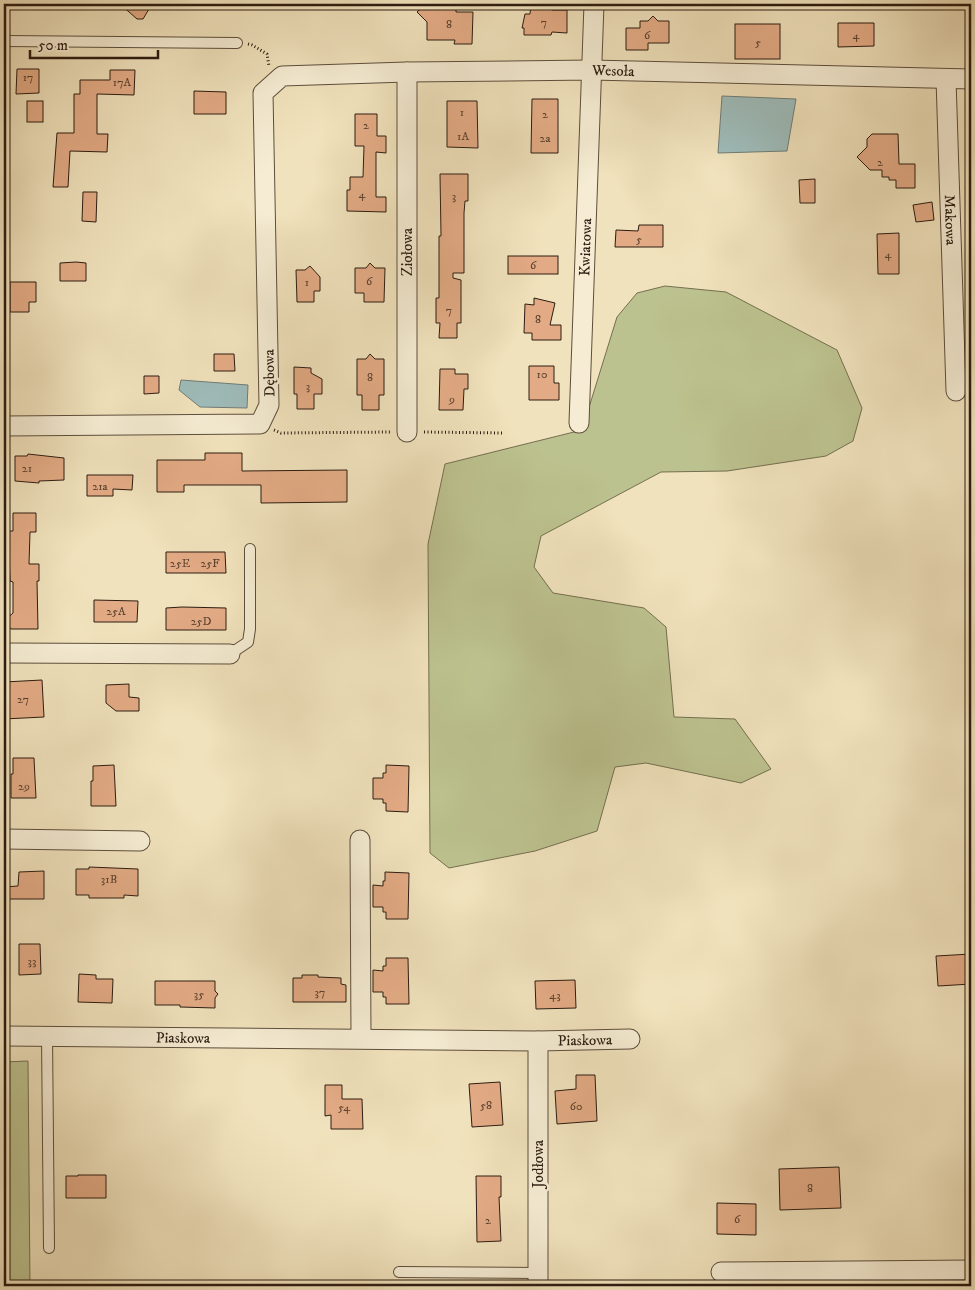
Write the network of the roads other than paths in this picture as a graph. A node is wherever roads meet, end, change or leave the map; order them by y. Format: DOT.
graph roads {
  1 [pos="594,4"];
  2 [pos="4,41"];
  3 [pos="237,42"];
  4 [pos="591,70"];
  5 [pos="407,72"];
  6 [pos="946,79"];
  7 [pos="971,79"];
  8 [pos="263,94"];
  9 [pos="956,391"];
  10 [pos="579,423"];
  11 [pos="4,426"];
  12 [pos="408,432"];
  13 [pos="250,550"];
  14 [pos="4,653"];
  15 [pos="230,654"];
  16 [pos="4,839"];
  17 [pos="360,840"];
  18 [pos="140,841"];
  19 [pos="4,1036"];
  20 [pos="47,1036"];
  21 [pos="361,1038"];
  22 [pos="630,1040"];
  23 [pos="538,1041"];
  24 [pos="49,1248"];
  25 [pos="971,1270"];
  26 [pos="398,1272"];
  27 [pos="721,1272"];
  28 [pos="538,1279"];
  29 [pos="794,1279"];
  1 -- 4 [label="street, Kwiatowa"];
  2 -- 3 [label="lane"];
  4 -- 5 [label="street, Wesoła"];
  4 -- 6 [label="street, Wesoła"];
  4 -- 10 [label="street, Kwiatowa"];
  5 -- 8 [label="street, Wesoła"];
  5 -- 12 [label="street, Ziołowa"];
  6 -- 7 [label="street, Wesoła"];
  6 -- 9 [label="street, Makowa"];
  8 -- 11 [label="street, Dębowa"];
  13 -- 15 [label="lane"];
  14 -- 15 [label="street"];
  16 -- 18 [label="street"];
  17 -- 21 [label="street"];
  19 -- 20 [label="street, Piaskowa"];
  20 -- 21 [label="street, Piaskowa"];
  20 -- 24 [label="lane"];
  21 -- 23 [label="street, Piaskowa"];
  22 -- 23 [label="street, Piaskowa"];
  23 -- 28 [label="street, Jodłowa"];
  25 -- 29 [label="street"];
  26 -- 28 [label="lane"];
  27 -- 29 [label="street"];
}
